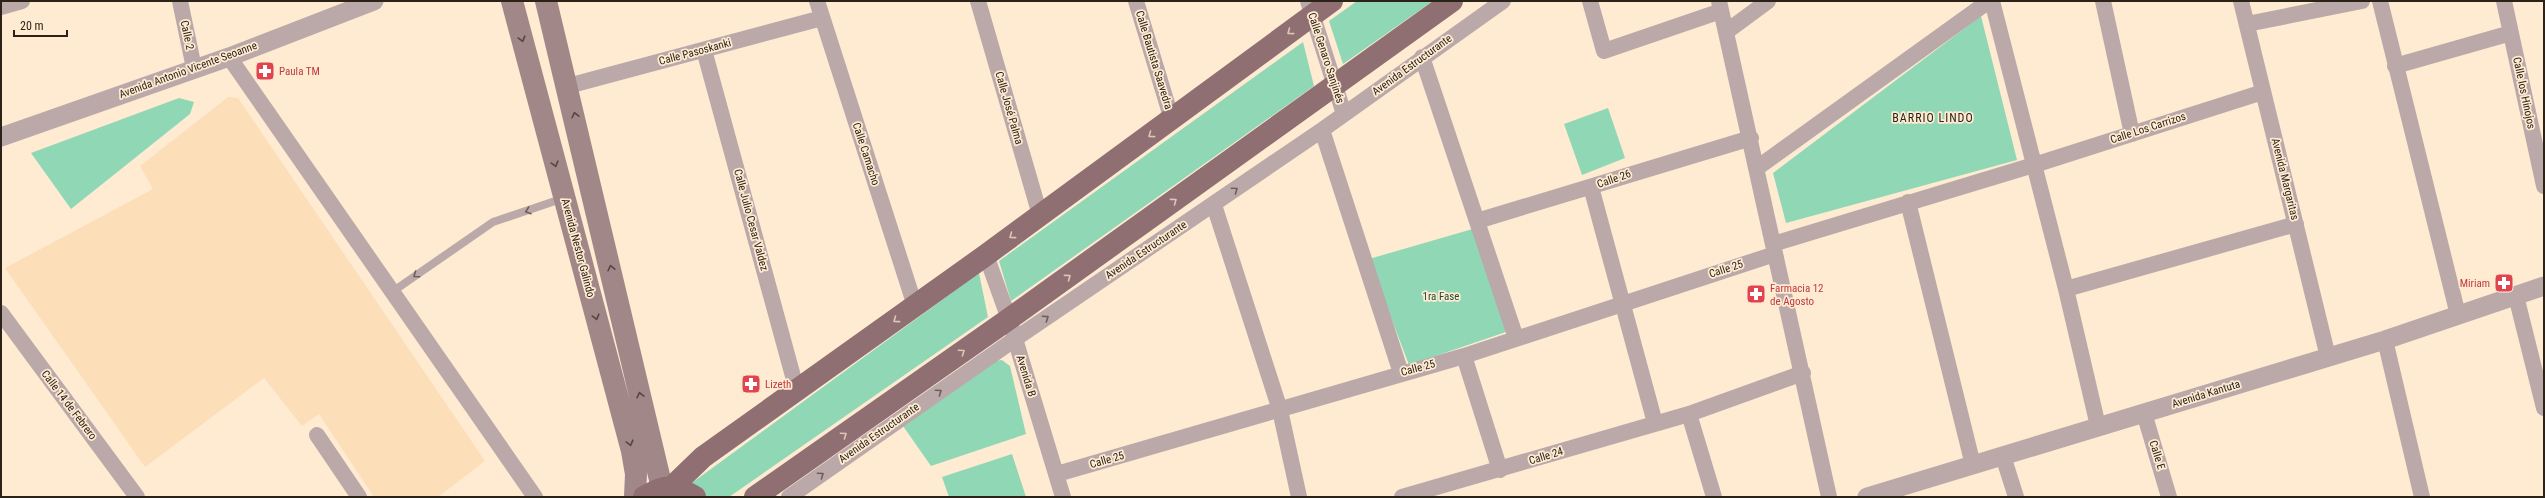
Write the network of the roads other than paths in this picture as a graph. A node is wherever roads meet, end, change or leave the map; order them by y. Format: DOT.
graph roads {
  1 [pos="19,1"];
  2 [pos="180,1"];
  3 [pos="374,1"];
  4 [pos="512,1"];
  5 [pos="546,1"];
  6 [pos="817,1"];
  7 [pos="978,1"];
  8 [pos="1136,1"];
  9 [pos="1332,1"];
  10 [pos="1452,1"];
  11 [pos="1503,1"];
  12 [pos="1590,1"];
  13 [pos="1768,1"];
  14 [pos="1989,1"];
  15 [pos="1992,1"];
  16 [pos="2103,1"];
  17 [pos="2241,1"];
  18 [pos="2362,1"];
  19 [pos="2380,1"];
  20 [pos="2504,1"];
  21 [pos="1720,6"];
  22 [pos="1,7"];
  23 [pos="1310,8"];
  24 [pos="822,18"];
  25 [pos="2247,24"];
  26 [pos="1726,32"];
  27 [pos="2511,33"];
  28 [pos="704,50"];
  29 [pos="228,57"];
  30 [pos="1422,57"];
  31 [pos="2395,66"];
  32 [pos="194,68"];
  33 [pos="568,86"];
  34 [pos="1334,86"];
  35 [pos="2263,92"];
  36 [pos="1344,114"];
  37 [pos="1172,120"];
  38 [pos="1322,130"];
  39 [pos="2132,134"];
  40 [pos="1,137"];
  41 [pos="1751,138"];
  42 [pos="2034,165"];
  43 [pos="1757,168"];
  44 [pos="2544,186"];
  45 [pos="1591,187"];
  46 [pos="564,198"];
  47 [pos="1908,202"];
  48 [pos="1214,205"];
  49 [pos="1040,215"];
  50 [pos="1477,221"];
  51 [pos="2296,224"];
  52 [pos="1774,249"];
  53 [pos="986,255"];
  54 [pos="2544,286"];
  55 [pos="2066,289"];
  56 [pos="392,292"];
  57 [pos="2516,296"];
  58 [pos="1623,302"];
  59 [pos="915,306"];
  60 [pos="1,313"];
  61 [pos="2458,315"];
  62 [pos="1012,329"];
  63 [pos="1516,338"];
  64 [pos="2385,340"];
  65 [pos="1464,356"];
  66 [pos="2328,357"];
  67 [pos="1401,373"];
  68 [pos="1803,373"];
  69 [pos="797,391"];
  70 [pos="2544,408"];
  71 [pos="1280,410"];
  72 [pos="2144,412"];
  73 [pos="1689,414"];
  74 [pos="1655,422"];
  75 [pos="2098,426"];
  76 [pos="317,435"];
  77 [pos="2003,456"];
  78 [pos="1972,465"];
  79 [pos="1500,470"];
  80 [pos="1057,474"];
  81 [pos="659,490"];
  82 [pos="1448,491"];
  83 [pos="2419,496"];
  84 [pos="137,497"];
  85 [pos="359,497"];
  86 [pos="535,497"];
  87 [pos="635,497"];
  88 [pos="695,497"];
  89 [pos="755,497"];
  90 [pos="789,497"];
  91 [pos="1063,497"];
  92 [pos="1299,497"];
  93 [pos="1402,497"];
  94 [pos="1714,497"];
  95 [pos="1829,497"];
  96 [pos="1867,497"];
  97 [pos="2016,497"];
  98 [pos="2169,497"];
  1 -- 22 [label="street"];
  2 -- 32 [label="street, Calle 2"];
  3 -- 29 [label="street, Avenida Antonio Vicente Seoanne"];
  4 -- 46 [label="main road, Avenida Nestor Galindo, one-way"];
  5 -- 33 [label="main road"];
  6 -- 24 [label="street, Calle Camacho"];
  7 -- 49 [label="street, Calle José Palma"];
  8 -- 37 [label="street, Calle Bautista Saavedra"];
  9 -- 23 [label="main road"];
  10 -- 34 [label="main road, Avenida Estructurante"];
  11 -- 30 [label="street, Avenida Estructurante"];
  12 -- 21 [label="street"];
  13 -- 26 [label="street"];
  14 -- 43 [label="street"];
  15 -- 42 [label="street"];
  16 -- 39 [label="street"];
  17 -- 25 [label="street, Avenida Margaritas"];
  18 -- 25 [label="street"];
  19 -- 31 [label="street"];
  20 -- 27 [label="street, Calle los Hinojos"];
  21 -- 26 [label="street"];
  23 -- 34 [label="street, Calle Genaro Sanjinés"];
  23 -- 37 [label="main road, one-way"];
  24 -- 28 [label="street, Calle Pasoskanki"];
  24 -- 59 [label="street, Calle Camacho"];
  25 -- 35 [label="street, Avenida Margaritas"];
  26 -- 41 [label="street"];
  27 -- 31 [label="street"];
  27 -- 44 [label="street, Calle los Hinojos"];
  28 -- 33 [label="street, Calle Pasoskanki"];
  28 -- 69 [label="street, Calle Julio Cesar Valdez"];
  29 -- 32 [label="street, Avenida Antonio Vicente Seoanne"];
  29 -- 56 [label="street"];
  30 -- 36 [label="street, Avenida Estructurante"];
  30 -- 50 [label="street"];
  31 -- 61 [label="street"];
  32 -- 40 [label="street, Avenida Antonio Vicente Seoanne"];
  81 -- 33 [label="main road, one-way"];
  34 -- 36 [label="street, Calle Genaro Sanjinés"];
  62 -- 34 [label="main road, Avenida Estructurante, one-way"];
  35 -- 39 [label="street, Calle Los Carrizos"];
  35 -- 51 [label="street, Avenida Margaritas"];
  36 -- 38 [label="street, Avenida Estructurante"];
  37 -- 49 [label="main road, one-way"];
  48 -- 38 [label="street, Avenida Estructurante, one-way"];
  38 -- 67 [label="street"];
  39 -- 42 [label="street, Calle Los Carrizos"];
  41 -- 43 [label="street"];
  41 -- 45 [label="street, Calle 26"];
  42 -- 47 [label="street, Calle Los Carrizos"];
  42 -- 55 [label="street"];
  43 -- 52 [label="street"];
  45 -- 50 [label="street, Calle 26"];
  45 -- 58 [label="street"];
  46 -- 56 [label="lane, one-way"];
  46 -- 87 [label="main road, Avenida Nestor Galindo, one-way"];
  47 -- 52 [label="street, Calle 25"];
  47 -- 78 [label="street"];
  62 -- 48 [label="street, Avenida Estructurante, one-way"];
  48 -- 71 [label="street"];
  49 -- 53 [label="main road, one-way"];
  50 -- 63 [label="street"];
  51 -- 55 [label="street"];
  51 -- 66 [label="street, Avenida Margaritas"];
  52 -- 58 [label="street, Calle 25"];
  52 -- 68 [label="street"];
  53 -- 59 [label="main road"];
  53 -- 62 [label="street, Avenida B"];
  54 -- 57 [label="street, Avenida Kantuta"];
  55 -- 75 [label="street"];
  56 -- 86 [label="street"];
  57 -- 61 [label="street, Avenida Kantuta"];
  57 -- 70 [label="street"];
  58 -- 63 [label="street, Calle 25"];
  58 -- 74 [label="street"];
  59 -- 69 [label="main road, one-way"];
  60 -- 84 [label="street, Calle 14 de Febrero"];
  61 -- 64 [label="street, Avenida Kantuta"];
  62 -- 80 [label="street, Avenida B"];
  89 -- 62 [label="main road, Avenida Estructurante, one-way"];
  90 -- 62 [label="street, Avenida Estructurante, one-way"];
  63 -- 65 [label="street, Calle 25"];
  64 -- 66 [label="street, Avenida Kantuta"];
  64 -- 83 [label="street"];
  65 -- 67 [label="street, Calle 25"];
  65 -- 79 [label="street"];
  66 -- 72 [label="street, Avenida Kantuta"];
  67 -- 71 [label="street, Calle 25"];
  68 -- 73 [label="street, Calle 24"];
  68 -- 95 [label="street"];
  69 -- 81 [label="main road"];
  71 -- 80 [label="street, Calle 25"];
  71 -- 92 [label="street"];
  72 -- 75 [label="street, Avenida Kantuta"];
  72 -- 98 [label="street, Calle E"];
  73 -- 74 [label="street, Calle 24"];
  73 -- 94 [label="street"];
  74 -- 79 [label="street, Calle 24"];
  75 -- 77 [label="street, Avenida Kantuta"];
  76 -- 85 [label="street"];
  77 -- 78 [label="street, Avenida Kantuta"];
  77 -- 97 [label="street"];
  78 -- 96 [label="street, Avenida Kantuta"];
  79 -- 82 [label="street, Calle 24"];
  80 -- 91 [label="street, Avenida B"];
  81 -- 88 [label="main road"];
  82 -- 93 [label="street, Calle 24"];
}
